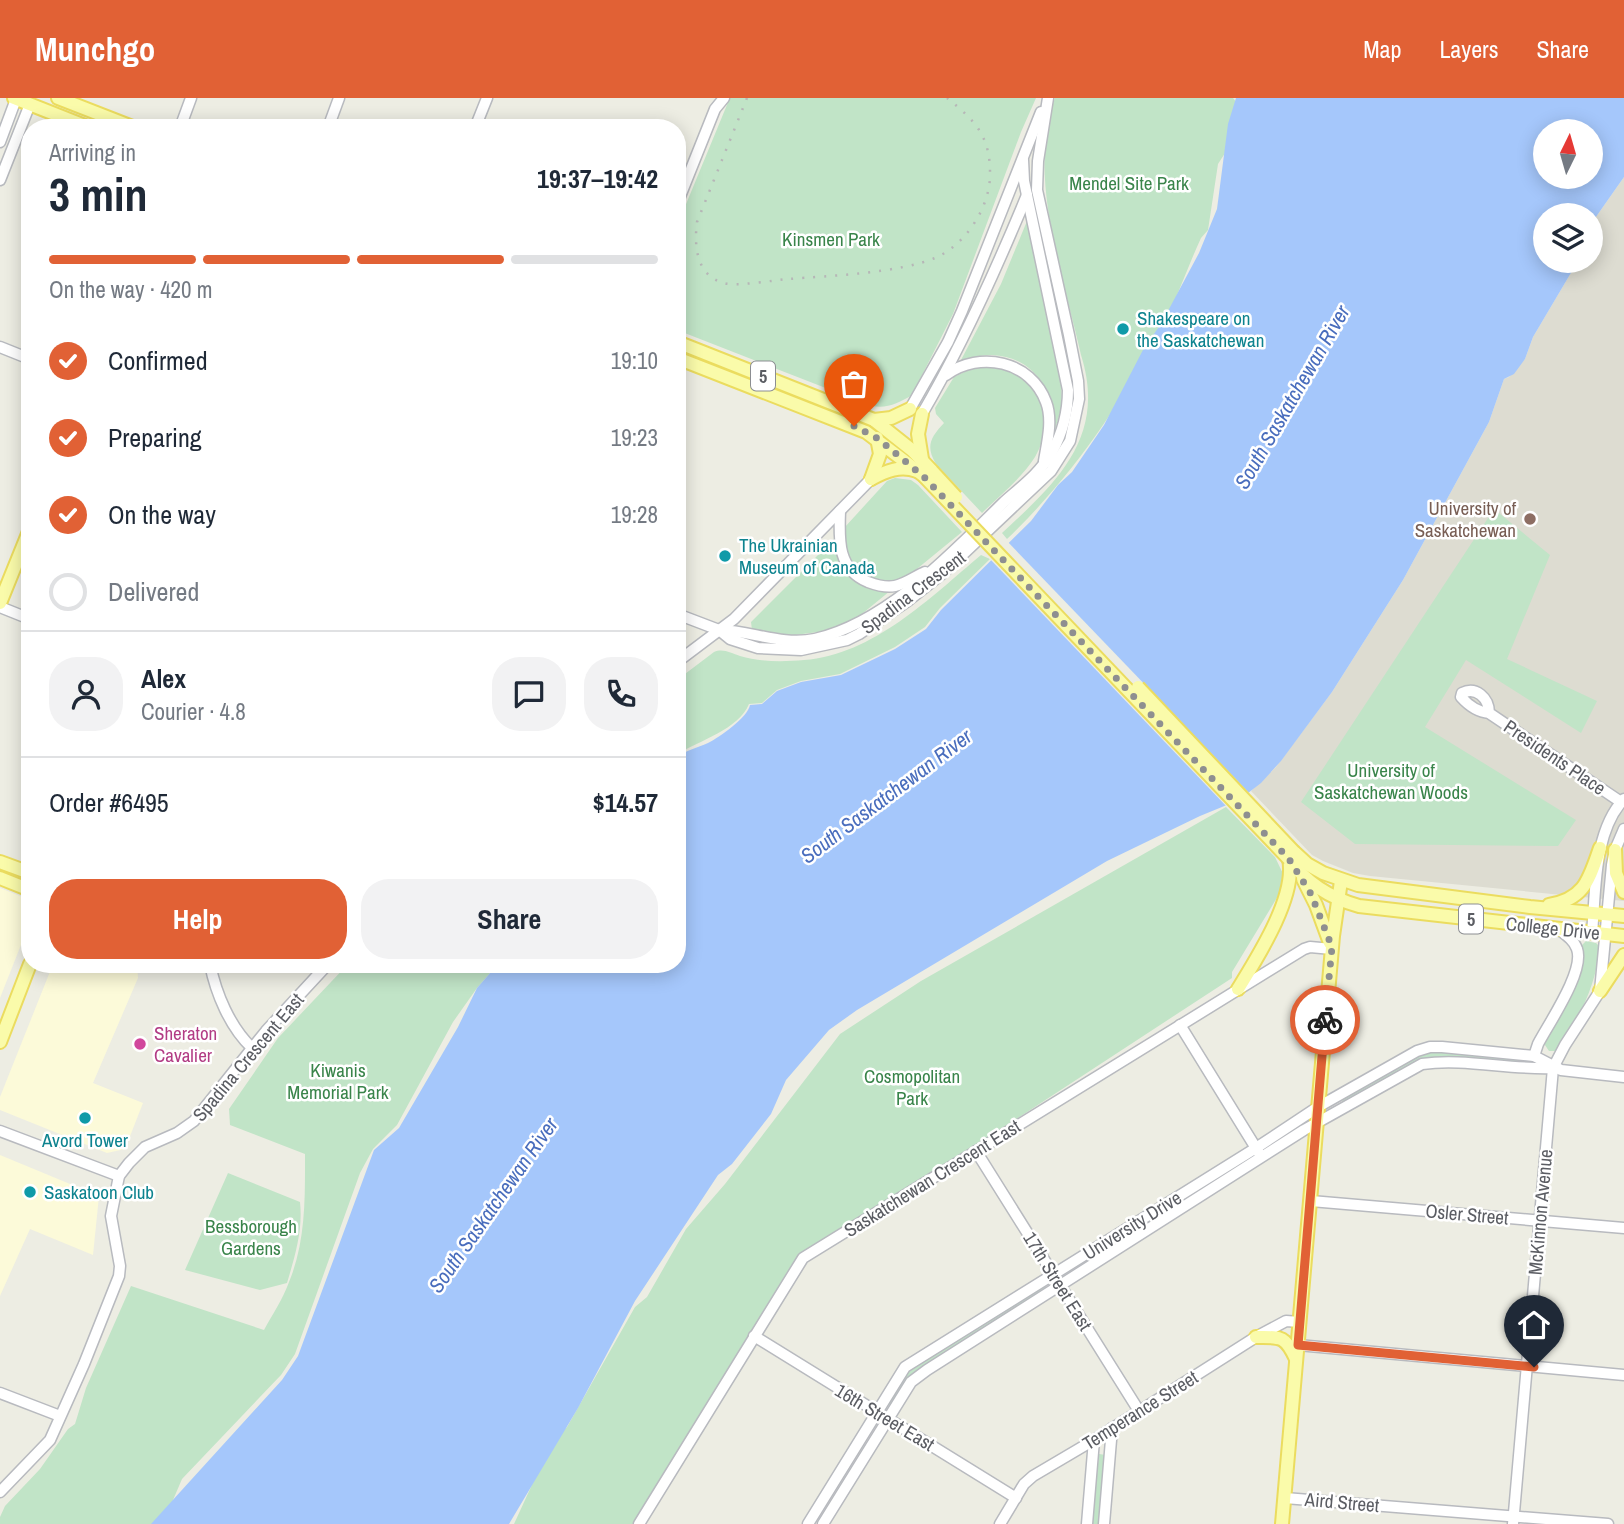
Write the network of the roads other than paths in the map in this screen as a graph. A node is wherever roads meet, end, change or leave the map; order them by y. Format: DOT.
graph roads {
  1 [pos="15,98"];
  2 [pos="58,98"];
  3 [pos="191,98"];
  4 [pos="339,98"];
  5 [pos="487,98"];
  6 [pos="723,98"];
  7 [pos="1047,98"];
  8 [pos="31,101"];
  9 [pos="24,119"];
  10 [pos="70,119"];
  11 [pos="112,119"];
  12 [pos="183,119"];
  13 [pos="331,119"];
  14 [pos="479,119"];
  15 [pos="21,126"];
  16 [pos="0,142"];
  17 [pos="1023,160"];
  18 [pos="1038,161"];
  19 [pos="0,180"];
  20 [pos="686,182"];
  21 [pos="1028,194"];
  22 [pos="686,346"];
  23 [pos="0,347"];
  24 [pos="21,355"];
  25 [pos="686,361"];
  26 [pos="943,378"];
  27 [pos="916,412"];
  28 [pos="874,421"];
  29 [pos="877,438"];
  30 [pos="922,459"];
  31 [pos="1043,466"];
  32 [pos="928,474"];
  33 [pos="871,479"];
  34 [pos="840,511"];
  35 [pos="21,552"];
  36 [pos="941,564"];
  37 [pos="0,605"];
  38 [pos="21,615"];
  39 [pos="686,617"];
  40 [pos="719,630"];
  41 [pos="686,655"];
  42 [pos="1489,713"];
  43 [pos="1623,801"];
  44 [pos="1624,829"];
  45 [pos="1600,848"];
  46 [pos="1615,850"];
  47 [pos="1292,855"];
  48 [pos="0,862"];
  49 [pos="21,870"];
  50 [pos="1297,870"];
  51 [pos="0,878"];
  52 [pos="1341,881"];
  53 [pos="21,886"];
  54 [pos="1624,892"];
  55 [pos="1337,900"];
  56 [pos="1530,907"];
  57 [pos="1601,913"];
  58 [pos="1624,916"];
  59 [pos="1558,929"];
  60 [pos="1599,933"];
  61 [pos="1624,936"];
  62 [pos="1332,948"];
  63 [pos="1624,955"];
  64 [pos="27,973"];
  65 [pos="213,973"];
  66 [pos="320,973"];
  67 [pos="1238,989"];
  68 [pos="1600,991"];
  69 [pos="1180,1025"];
  70 [pos="0,1042"];
  71 [pos="252,1048"];
  72 [pos="1534,1056"];
  73 [pos="1553,1068"];
  74 [pos="1624,1077"];
  75 [pos="1318,1107"];
  76 [pos="1317,1124"];
  77 [pos="0,1131"];
  78 [pos="976,1151"];
  79 [pos="1259,1153"];
  80 [pos="119,1177"];
  81 [pos="1311,1201"];
  82 [pos="1540,1221"];
  83 [pos="1624,1228"];
  84 [pos="1053,1273"];
  85 [pos="1059,1284"];
  86 [pos="1300,1322"];
  87 [pos="754,1336"];
  88 [pos="1256,1337"];
  89 [pos="1298,1345"];
  90 [pos="1297,1360"];
  91 [pos="1526,1367"];
  92 [pos="1624,1376"];
  93 [pos="0,1393"];
  94 [pos="1139,1411"];
  95 [pos="877,1413"];
  96 [pos="60,1416"];
  97 [pos="887,1420"];
  98 [pos="1112,1428"];
  99 [pos="1094,1440"];
  100 [pos="0,1492"];
  101 [pos="1016,1498"];
  102 [pos="1285,1498"];
  103 [pos="1513,1520"];
  104 [pos="639,1524"];
  105 [pos="808,1524"];
  106 [pos="823,1524"];
  107 [pos="1000,1524"];
  108 [pos="1087,1524"];
  109 [pos="1104,1524"];
  110 [pos="1282,1524"];
  111 [pos="1608,1524"];
  1 -- 8 [label="main road"];
  1 -- 16 [label="street"];
  2 -- 11 [label="main road"];
  3 -- 12 [label="street"];
  4 -- 13 [label="street"];
  5 -- 14 [label="street"];
  6 -- 20 [label="street"];
  7 -- 17 [label="street, Spadina Crescent"];
  7 -- 18 [label="street, Spadina Crescent"];
  8 -- 9 [label="street"];
  8 -- 10 [label="main road"];
  15 -- 19 [label="street"];
  17 -- 21 [label="street, Spadina Crescent"];
  17 -- 27 [label="street, Spadina Crescent"];
  18 -- 21 [label="street, Spadina Crescent"];
  18 -- 40 [label="street, Spadina Crescent"];
  21 -- 26 [label="street, Spadina Crescent"];
  21 -- 31 [label="street, Spadina Crescent"];
  22 -- 28 [label="main road, 5"];
  23 -- 24 [label="street"];
  25 -- 29 [label="main road, 5"];
  26 -- 27 [label="street, Spadina Crescent"];
  26 -- 31 [label="street"];
  27 -- 28 [label="main road"];
  27 -- 30 [label="main road"];
  28 -- 30 [label="main road, 5"];
  29 -- 32 [label="main road, 5"];
  29 -- 33 [label="main road"];
  30 -- 32 [label="main road, 5"];
  31 -- 36 [label="street, Spadina Crescent"];
  32 -- 33 [label="main road"];
  32 -- 47 [label="main road, 5, bridge"];
  33 -- 34 [label="street"];
  34 -- 36 [label="street"];
  34 -- 40 [label="street"];
  35 -- 37 [label="main road"];
  36 -- 40 [label="street, Spadina Crescent"];
  37 -- 38 [label="street"];
  39 -- 40 [label="street"];
  40 -- 41 [label="street"];
  42 -- 43 [label="street, Presidents Place"];
  43 -- 45 [label="street"];
  44 -- 46 [label="street"];
  45 -- 56 [label="main road"];
  45 -- 57 [label="street"];
  46 -- 54 [label="main road"];
  46 -- 57 [label="street"];
  47 -- 50 [label="main road, College Drive / 5"];
  47 -- 52 [label="main road, College Drive / 5"];
  47 -- 67 [label="main road"];
  48 -- 49 [label="main road"];
  50 -- 55 [label="main road, College Drive / 5"];
  50 -- 62 [label="main road"];
  51 -- 53 [label="main road"];
  52 -- 55 [label="main road"];
  52 -- 56 [label="main road, College Drive / 5"];
  55 -- 59 [label="main road, College Drive / 5"];
  55 -- 62 [label="main road"];
  56 -- 57 [label="main road, College Drive / 5"];
  57 -- 58 [label="main road, College Drive / 5"];
  57 -- 60 [label="street"];
  59 -- 60 [label="main road, College Drive / 5"];
  59 -- 72 [label="street"];
  60 -- 61 [label="main road, College Drive / 5"];
  60 -- 68 [label="street"];
  62 -- 67 [label="street, Saskatchewan Crescent East"];
  62 -- 75 [label="main road"];
  63 -- 68 [label="main road"];
  64 -- 70 [label="main road"];
  65 -- 71 [label="street"];
  66 -- 71 [label="street, Spadina Crescent East"];
  67 -- 69 [label="street, Saskatchewan Crescent East"];
  68 -- 73 [label="street"];
  69 -- 78 [label="street, Saskatchewan Crescent East"];
  69 -- 79 [label="street"];
  71 -- 80 [label="street, Spadina Crescent East"];
  72 -- 73 [label="street, University Drive"];
  72 -- 75 [label="street, University Drive"];
  73 -- 74 [label="street"];
  73 -- 76 [label="street, University Drive"];
  73 -- 82 [label="street, McKinnon Avenue"];
  75 -- 76 [label="main road"];
  75 -- 79 [label="street, University Drive"];
  76 -- 79 [label="street, University Drive"];
  76 -- 81 [label="main road"];
  77 -- 80 [label="street"];
  78 -- 84 [label="street, 17th Street East"];
  78 -- 87 [label="street, Saskatchewan Crescent East"];
  79 -- 84 [label="street, University Drive"];
  79 -- 85 [label="street, University Drive"];
  80 -- 96 [label="street, Spadina Crescent East"];
  81 -- 82 [label="street, Osler Street"];
  81 -- 86 [label="main road"];
  82 -- 83 [label="street, Osler Street"];
  82 -- 91 [label="street, McKinnon Avenue"];
  84 -- 85 [label="street, 17th Street East"];
  84 -- 95 [label="street, University Drive"];
  85 -- 94 [label="street, 17th Street East"];
  85 -- 97 [label="street, University Drive"];
  86 -- 88 [label="street, Temperance Street"];
  86 -- 89 [label="main road"];
  87 -- 95 [label="street, 16th Street East"];
  87 -- 104 [label="street, Saskatchewan Crescent East"];
  88 -- 90 [label="main road"];
  88 -- 94 [label="street, Temperance Street"];
  89 -- 90 [label="main road"];
  89 -- 91 [label="street"];
  90 -- 102 [label="main road"];
  91 -- 92 [label="street"];
  91 -- 103 [label="street, McKinnon Avenue"];
  93 -- 96 [label="street"];
  94 -- 98 [label="street, Temperance Street"];
  95 -- 97 [label="street, 16th Street East"];
  95 -- 105 [label="street, University Drive"];
  96 -- 100 [label="street"];
  97 -- 101 [label="street, 16th Street East"];
  97 -- 106 [label="street, University Drive"];
  98 -- 99 [label="street, Temperance Street"];
  98 -- 109 [label="street"];
  99 -- 101 [label="street, Temperance Street"];
  99 -- 108 [label="street"];
  101 -- 107 [label="street, Temperance Street"];
  102 -- 103 [label="street, Aird Street"];
  102 -- 110 [label="main road"];
  103 -- 111 [label="street, Aird Street"];
}
